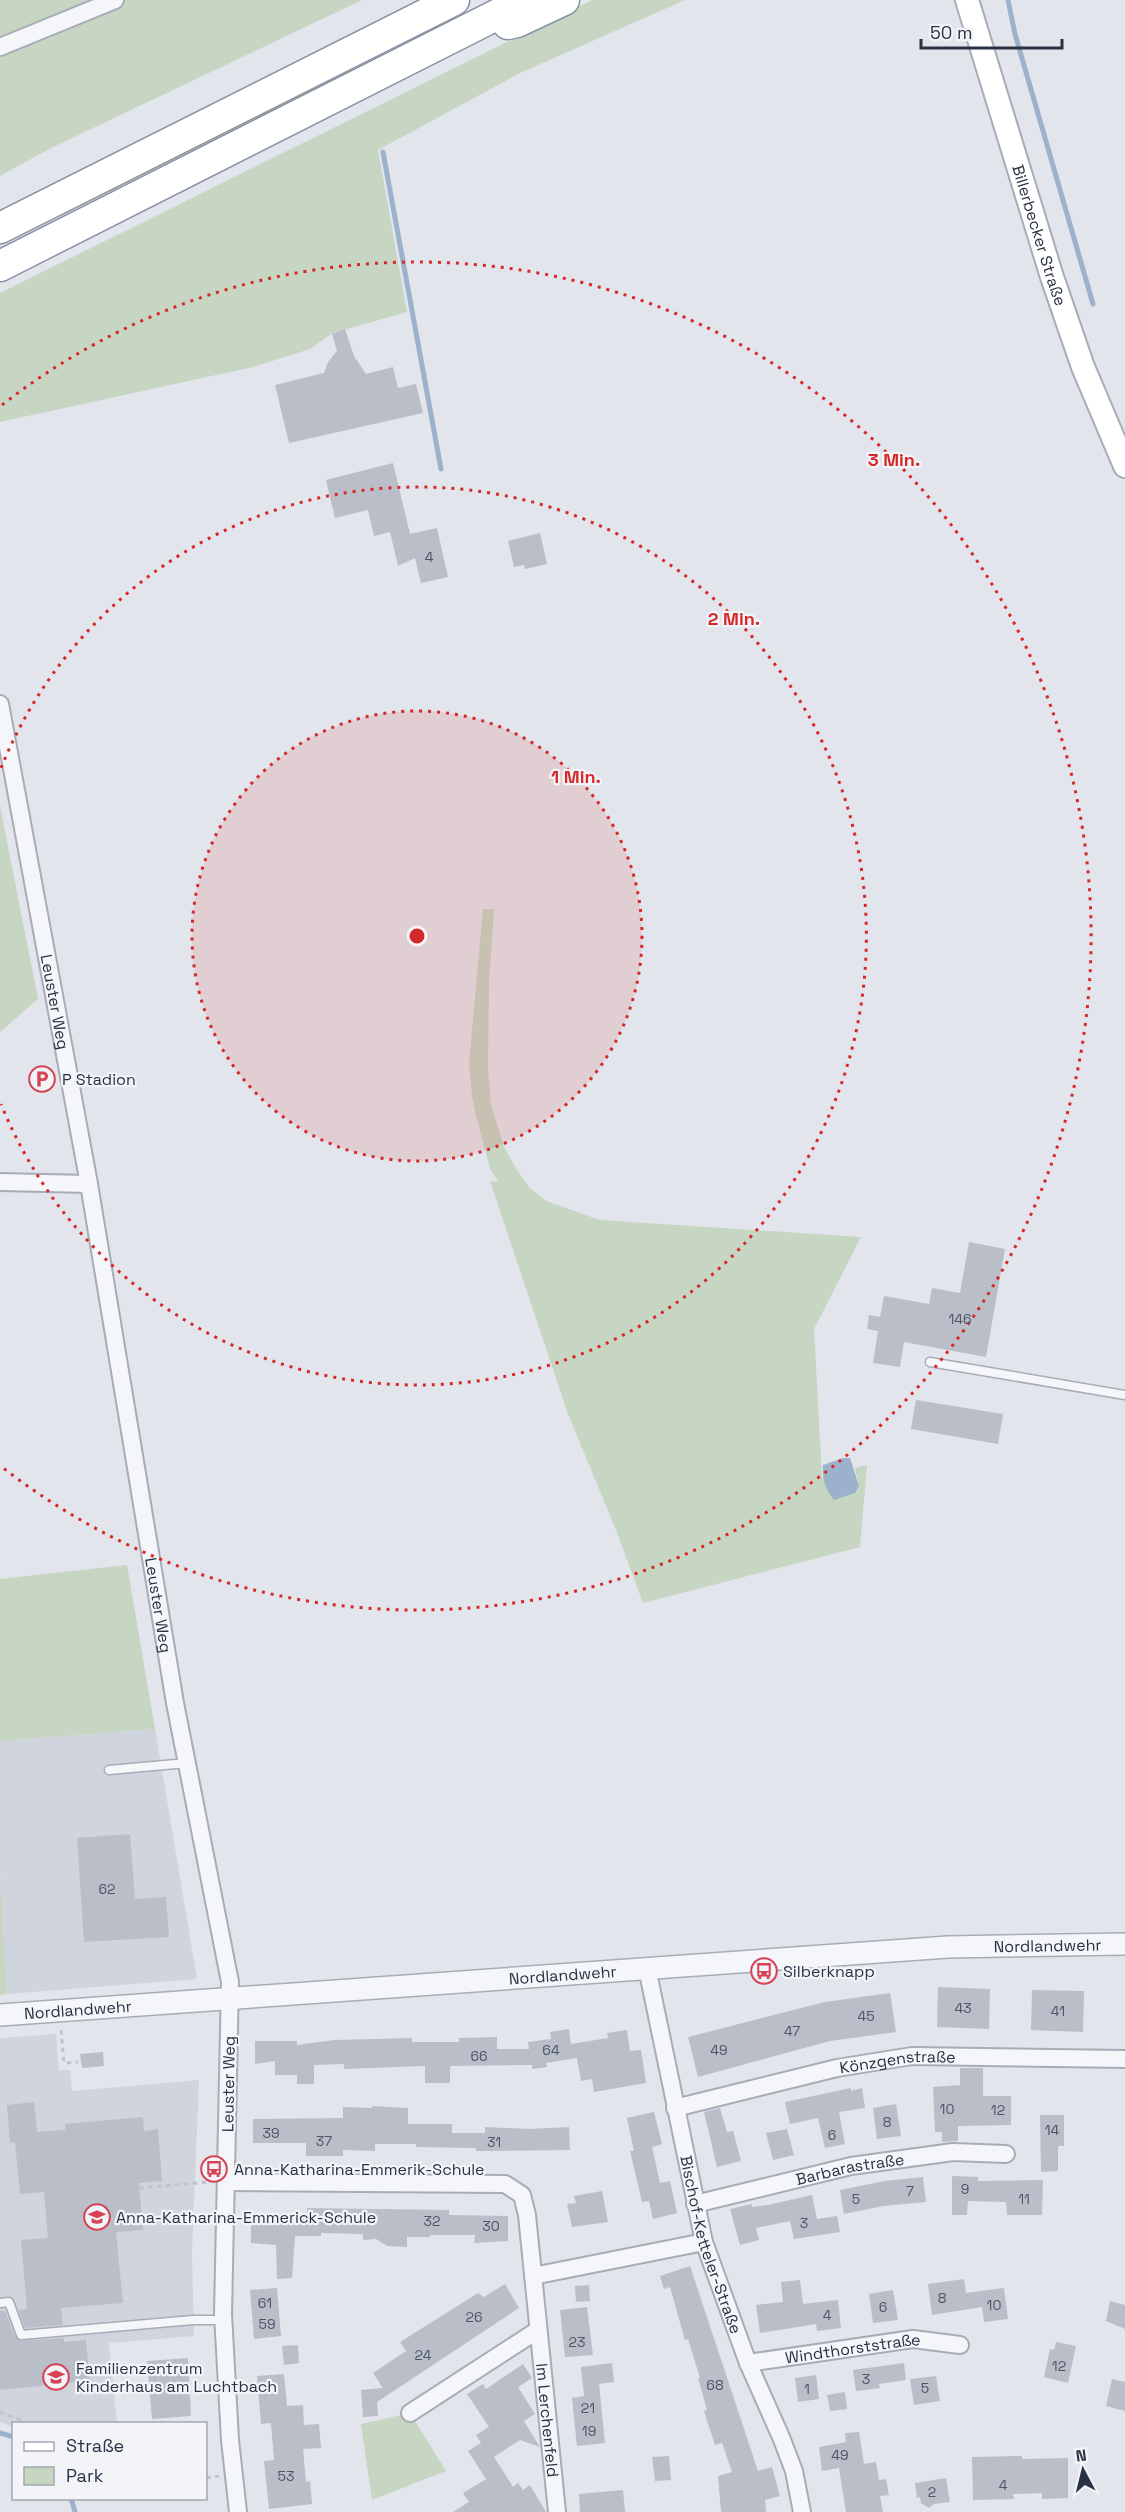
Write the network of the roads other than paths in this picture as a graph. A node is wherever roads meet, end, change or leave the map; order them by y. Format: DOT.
graph roads {
  1 [pos="115,0"];
  2 [pos="526,0"];
  3 [pos="564,0"];
  4 [pos="967,0"];
  5 [pos="450,1"];
  6 [pos="464,33"];
  7 [pos="0,48"];
  8 [pos="0,228"];
  9 [pos="0,267"];
  10 [pos="1125,466"];
  11 [pos="0,704"];
  12 [pos="0,1182"];
  13 [pos="89,1184"];
  14 [pos="930,1362"];
  15 [pos="1125,1395"];
  16 [pos="187,1763"];
  17 [pos="110,1770"];
  18 [pos="1125,1944"];
  19 [pos="647,1968"];
  20 [pos="230,1998"];
  21 [pos="0,2014"];
  22 [pos="1125,2059"];
  23 [pos="675,2108"];
  24 [pos="1006,2154"];
  25 [pos="226,2182"];
  26 [pos="695,2204"];
  27 [pos="704,2242"];
  28 [pos="533,2276"];
  29 [pos="0,2302"];
  30 [pos="223,2320"];
  31 [pos="538,2330"];
  32 [pos="960,2345"];
  33 [pos="748,2363"];
  34 [pos="410,2413"];
  35 [pos="238,2512"];
  36 [pos="557,2512"];
  37 [pos="802,2512"];
  1 -- 7 [label="street"];
  2 -- 6 [label="highway"];
  3 -- 6 [label="highway"];
  4 -- 10 [label="main road, Billerbecker Straße"];
  5 -- 8 [label="highway"];
  6 -- 9 [label="highway"];
  11 -- 13 [label="street, Leuster Weg"];
  12 -- 13 [label="street"];
  13 -- 16 [label="street, Leuster Weg"];
  14 -- 15 [label="lane"];
  16 -- 17 [label="lane"];
  16 -- 20 [label="street, Leuster Weg"];
  18 -- 19 [label="street, Nordlandwehr"];
  19 -- 20 [label="street, Nordlandwehr"];
  19 -- 23 [label="street, Bischof-Ketteler-Straße"];
  20 -- 21 [label="street, Nordlandwehr"];
  20 -- 25 [label="street, Leuster Weg"];
  22 -- 23 [label="street, Könzgenstraße"];
  23 -- 26 [label="street, Bischof-Ketteler-Straße"];
  24 -- 26 [label="street, Barbarastraße"];
  25 -- 28 [label="street, Im Lerchenfeld"];
  25 -- 30 [label="street, Leuster Weg"];
  26 -- 27 [label="street, Bischof-Ketteler-Straße"];
  27 -- 28 [label="street"];
  27 -- 33 [label="street, Bischof-Ketteler-Straße"];
  28 -- 31 [label="street, Im Lerchenfeld"];
  29 -- 30 [label="lane"];
  30 -- 35 [label="street, Leuster Weg"];
  31 -- 34 [label="street"];
  31 -- 36 [label="street, Im Lerchenfeld"];
  32 -- 33 [label="street, Windthorststraße"];
  33 -- 37 [label="street, Bischof-Ketteler-Straße"];
}
